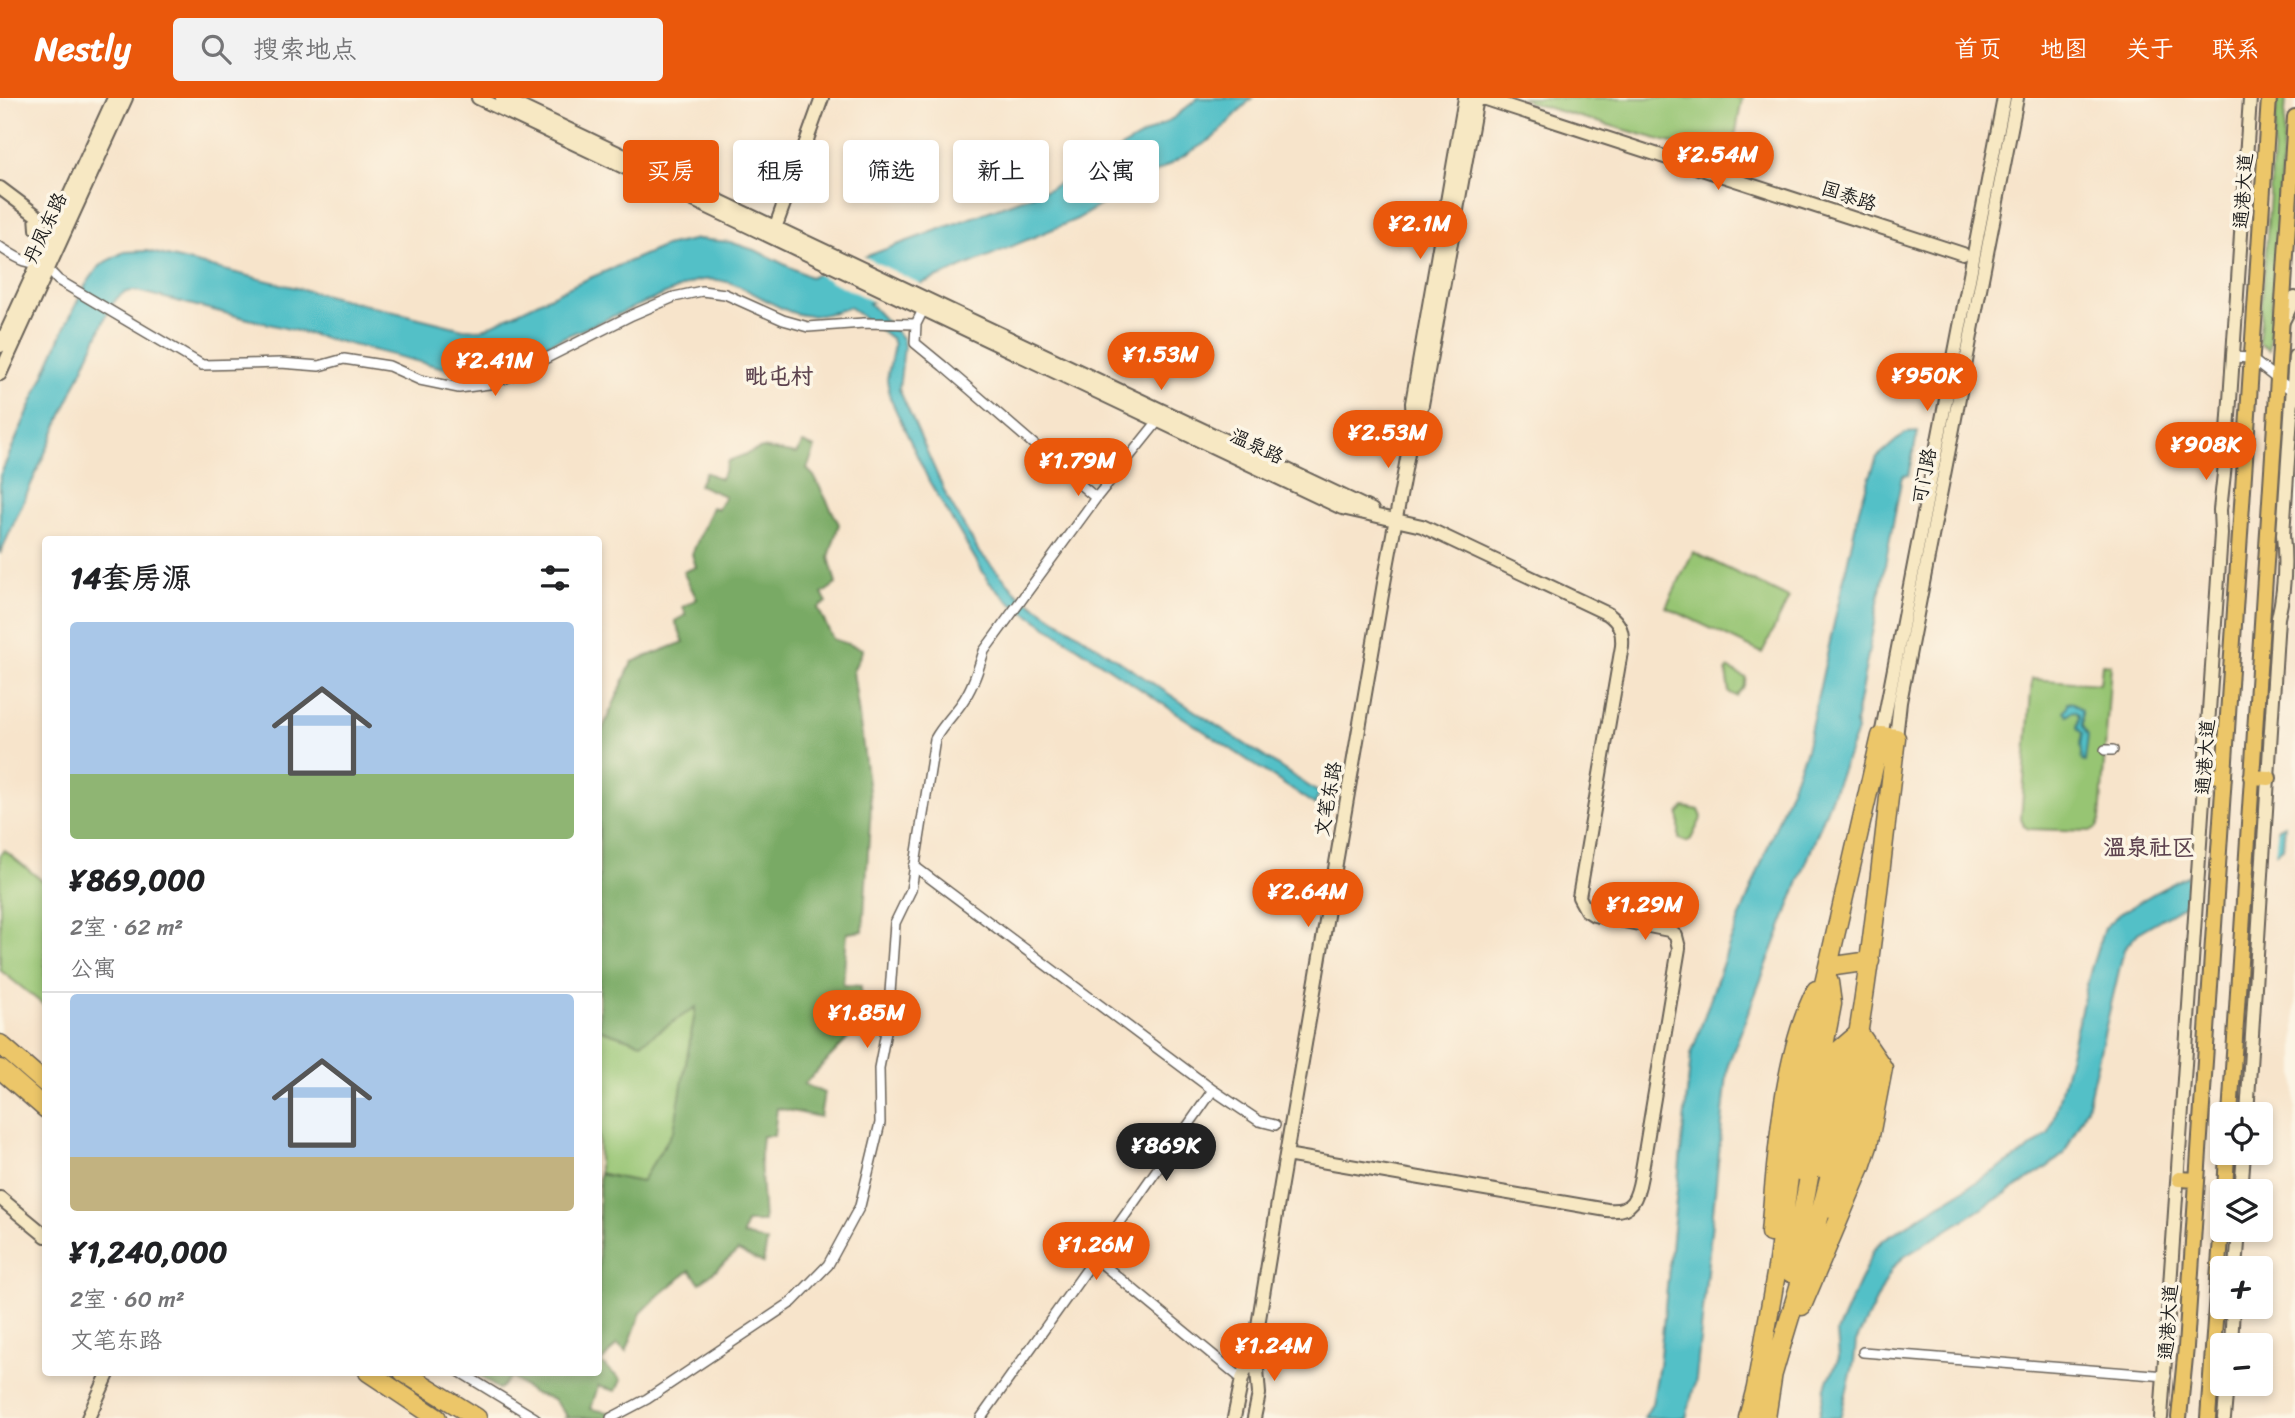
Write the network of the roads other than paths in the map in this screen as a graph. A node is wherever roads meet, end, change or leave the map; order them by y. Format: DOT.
graph roads {
  1 [pos="114,98"];
  2 [pos="127,98"];
  3 [pos="478,98"];
  4 [pos="502,98"];
  5 [pos="822,98"];
  6 [pos="1465,98"];
  7 [pos="1477,98"];
  8 [pos="1483,98"];
  9 [pos="2004,98"];
  10 [pos="2017,98"];
  11 [pos="2250,98"];
  12 [pos="2269,98"];
  13 [pos="2295,117"];
  14 [pos="0,188"];
  15 [pos="773,232"];
  16 [pos="50,235"];
  17 [pos="0,247"];
  18 [pos="1963,254"];
  19 [pos="43,265"];
  20 [pos="908,297"];
  21 [pos="2295,298"];
  22 [pos="923,310"];
  23 [pos="916,324"];
  24 [pos="2281,326"];
  25 [pos="0,346"];
  26 [pos="2295,356"];
  27 [pos="2233,357"];
  28 [pos="2250,358"];
  29 [pos="0,374"];
  30 [pos="2277,379"];
  31 [pos="2294,392"];
  32 [pos="1158,421"];
  33 [pos="1413,426"];
  34 [pos="1096,498"];
  35 [pos="1396,520"];
  36 [pos="1888,737"];
  37 [pos="2206,775"];
  38 [pos="2223,776"];
  39 [pos="2251,777"];
  40 [pos="2269,778"];
  41 [pos="914,866"];
  42 [pos="1870,961"];
  43 [pos="1828,967"];
  44 [pos="1859,1033"];
  45 [pos="0,1044"];
  46 [pos="0,1069"];
  47 [pos="42,1081"];
  48 [pos="1213,1090"];
  49 [pos="2231,1102"];
  50 [pos="2248,1102"];
  51 [pos="42,1106"];
  52 [pos="1275,1125"];
  53 [pos="1286,1156"];
  54 [pos="2179,1179"];
  55 [pos="2197,1180"];
  56 [pos="0,1198"];
  57 [pos="42,1233"];
  58 [pos="2221,1242"];
  59 [pos="1095,1258"];
  60 [pos="1255,1344"];
  61 [pos="1863,1352"];
  62 [pos="107,1376"];
  63 [pos="374,1376"];
  64 [pos="409,1376"];
  65 [pos="467,1376"];
  66 [pos="2166,1376"];
  67 [pos="1772,1377"];
  68 [pos="1242,1379"];
  69 [pos="2226,1396"];
  70 [pos="88,1418"];
  71 [pos="437,1418"];
  72 [pos="477,1418"];
  73 [pos="535,1418"];
  74 [pos="611,1418"];
  75 [pos="981,1418"];
  76 [pos="1234,1418"];
  77 [pos="1254,1418"];
  78 [pos="1750,1418"];
  79 [pos="1765,1418"];
  80 [pos="2161,1418"];
  81 [pos="2179,1418"];
  82 [pos="2208,1418"];
  83 [pos="2224,1418"];
  1 -- 16 [label="main road, 丹凤东路"];
  2 -- 19 [label="main road, 丹凤东路"];
  3 -- 15 [label="main road, 温泉路"];
  4 -- 15 [label="main road, 温泉路"];
  5 -- 15 [label="main road"];
  6 -- 33 [label="main road, 文笔东路"];
  7 -- 33 [label="main road, 文笔东路"];
  8 -- 18 [label="main road, 国泰路"];
  9 -- 36 [label="main road, 可门路"];
  10 -- 36 [label="main road, 可门路"];
  11 -- 27 [label="main road"];
  12 -- 28 [label="main road, 通港大道"];
  13 -- 24 [label="main road"];
  14 -- 16 [label="main road"];
  15 -- 20 [label="main road, 温泉路"];
  16 -- 19 [label="main road, 丹凤东路"];
  17 -- 19 [label="street"];
  19 -- 23 [label="street"];
  19 -- 25 [label="main road, 丹凤东路"];
  19 -- 29 [label="main road, 丹凤东路"];
  20 -- 22 [label="main road, 温泉路"];
  20 -- 35 [label="main road, 温泉路"];
  21 -- 24 [label="main road"];
  22 -- 23 [label="street"];
  22 -- 32 [label="main road, 温泉路"];
  23 -- 34 [label="street"];
  24 -- 30 [label="main road"];
  26 -- 31 [label="main road"];
  27 -- 28 [label="street"];
  27 -- 37 [label="main road"];
  28 -- 30 [label="street"];
  28 -- 38 [label="main road, 通港大道"];
  30 -- 31 [label="street"];
  30 -- 39 [label="main road"];
  31 -- 40 [label="main road"];
  32 -- 34 [label="street"];
  32 -- 35 [label="main road, 温泉路"];
  33 -- 35 [label="main road, 文笔东路"];
  34 -- 41 [label="street"];
  35 -- 53 [label="main road, 文笔东路"];
  35 -- 53 [label="main road"];
  36 -- 42 [label="highway"];
  36 -- 43 [label="highway"];
  37 -- 38 [label="main road"];
  37 -- 54 [label="main road"];
  38 -- 55 [label="main road, 通港大道"];
  39 -- 40 [label="main road"];
  39 -- 49 [label="main road"];
  40 -- 50 [label="main road"];
  41 -- 48 [label="street"];
  41 -- 74 [label="street"];
  42 -- 43 [label="highway"];
  42 -- 44 [label="highway"];
  43 -- 78 [label="highway"];
  44 -- 67 [label="highway"];
  44 -- 67 [label="highway"];
  45 -- 47 [label="highway"];
  46 -- 51 [label="highway"];
  48 -- 52 [label="street"];
  48 -- 59 [label="street"];
  53 -- 60 [label="main road, 文笔东路"];
  54 -- 55 [label="main road"];
  54 -- 66 [label="main road"];
  55 -- 81 [label="main road, 通港大道"];
  56 -- 57 [label="main road"];
  58 -- 82 [label="main road"];
  59 -- 68 [label="street"];
  59 -- 75 [label="street"];
  60 -- 68 [label="main road, 文笔东路"];
  60 -- 77 [label="main road, 文笔东路"];
  61 -- 66 [label="street"];
  62 -- 70 [label="main road"];
  63 -- 71 [label="highway"];
  64 -- 72 [label="highway"];
  65 -- 73 [label="street"];
  66 -- 80 [label="main road"];
  67 -- 79 [label="highway"];
  68 -- 76 [label="main road, 文笔东路"];
  69 -- 83 [label="main road"];
}
